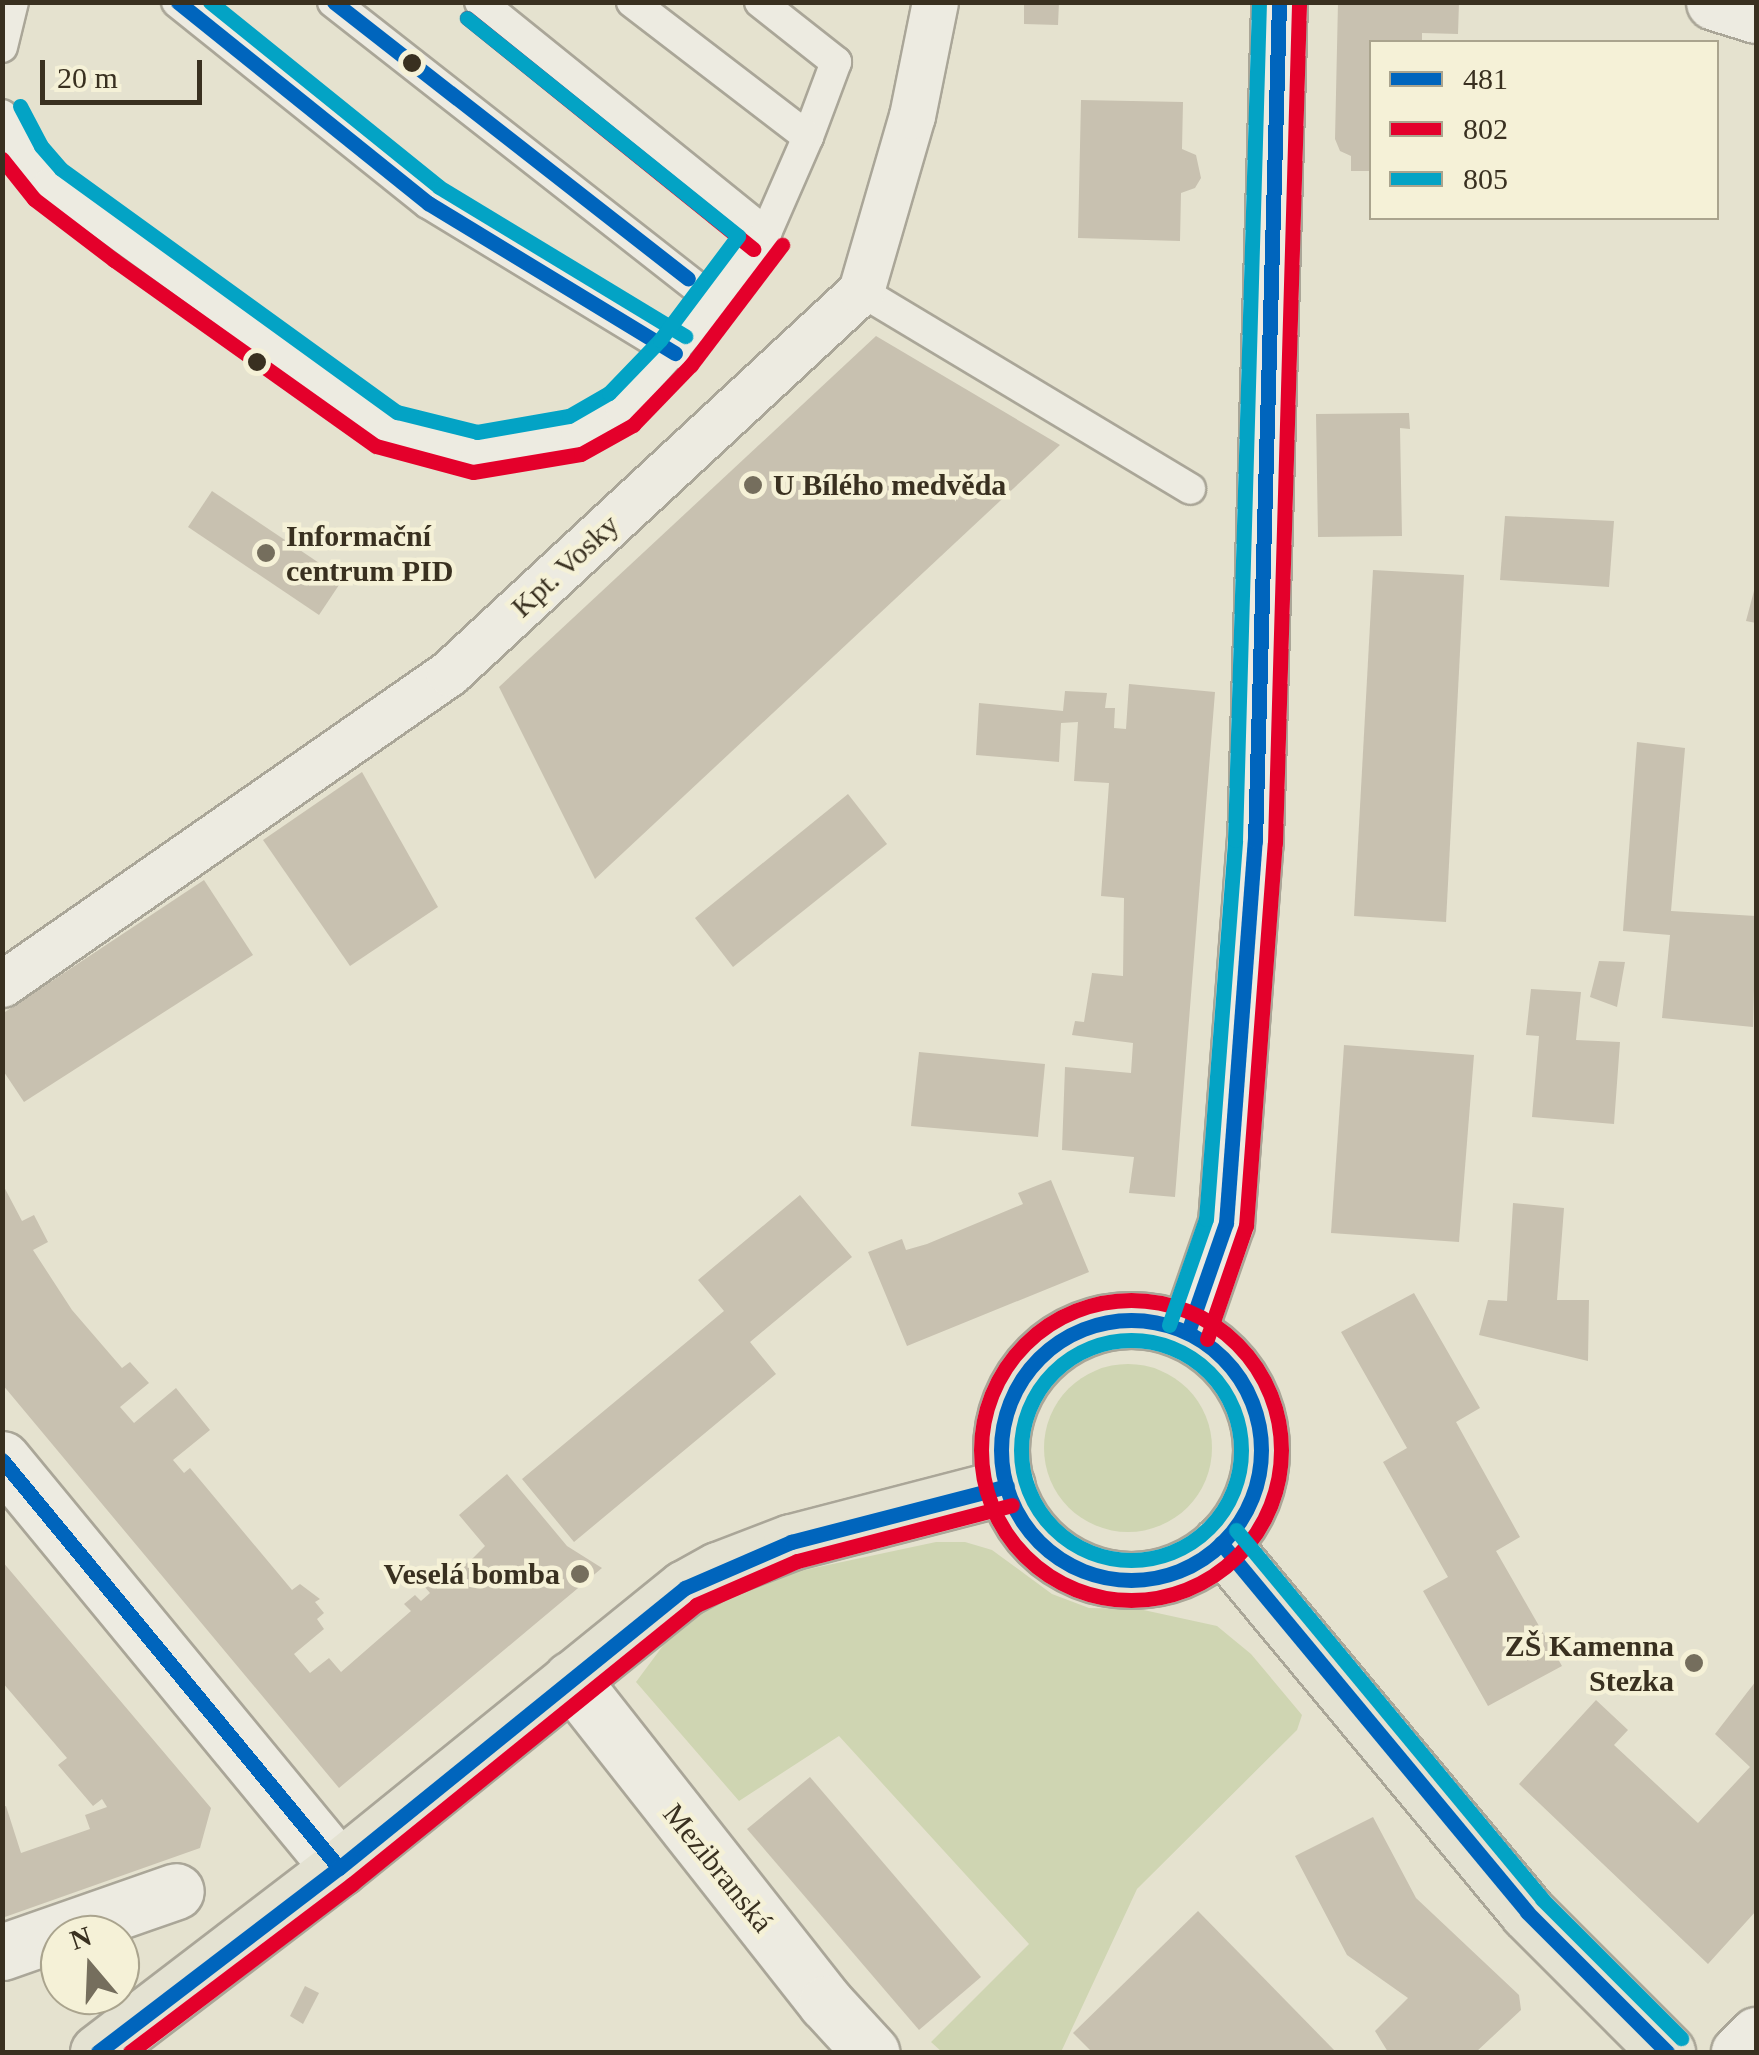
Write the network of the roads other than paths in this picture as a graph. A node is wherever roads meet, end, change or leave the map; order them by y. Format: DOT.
graph roads {
  1 [pos="13,2"];
  2 [pos="178,2"];
  3 [pos="333,2"];
  4 [pos="480,2"];
  5 [pos="632,2"];
  6 [pos="760,2"];
  7 [pos="935,2"];
  8 [pos="1279,2"];
  9 [pos="2,46"];
  10 [pos="2,115"];
  11 [pos="808,138"];
  12 [pos="13,161"];
  13 [pos="766,233"];
  14 [pos="861,291"];
  15 [pos="716,302"];
  16 [pos="675,353"];
  17 [pos="1190,489"];
  18 [pos="2,984"];
  19 [pos="1188,1332"];
  20 [pos="2,1459"];
  21 [pos="1007,1486"];
  22 [pos="1221,1544"];
  23 [pos="571,1680"];
  24 [pos="339,1868"];
  25 [pos="176,1891"];
  26 [pos="2,1952"];
  27 [pos="1756,2035"];
  28 [pos="98,2052"];
  29 [pos="871,2052"];
  30 [pos="1667,2052"];
  31 [pos="1739,2052"];
  1 -- 9 [label="lane"];
  2 -- 16 [label="lane"];
  3 -- 15 [label="lane"];
  4 -- 13 [label="lane"];
  5 -- 11 [label="lane"];
  6 -- 11 [label="lane"];
  7 -- 14 [label="street"];
  8 -- 19 [label="street"];
  10 -- 12 [label="lane"];
  11 -- 13 [label="lane"];
  12 -- 16 [label="lane"];
  13 -- 15 [label="lane"];
  14 -- 17 [label="lane"];
  14 -- 18 [label="street, Kpt. Vosky"];
  15 -- 16 [label="lane"];
  19 -- 21 [label="main road"];
  19 -- 22 [label="main road"];
  20 -- 24 [label="street"];
  21 -- 22 [label="main road"];
  21 -- 23 [label="main road"];
  22 -- 30 [label="main road"];
  23 -- 24 [label="main road"];
  23 -- 29 [label="street, Mezibranská"];
  24 -- 28 [label="main road"];
  25 -- 26 [label="street"];
  27 -- 31 [label="street"];
}
